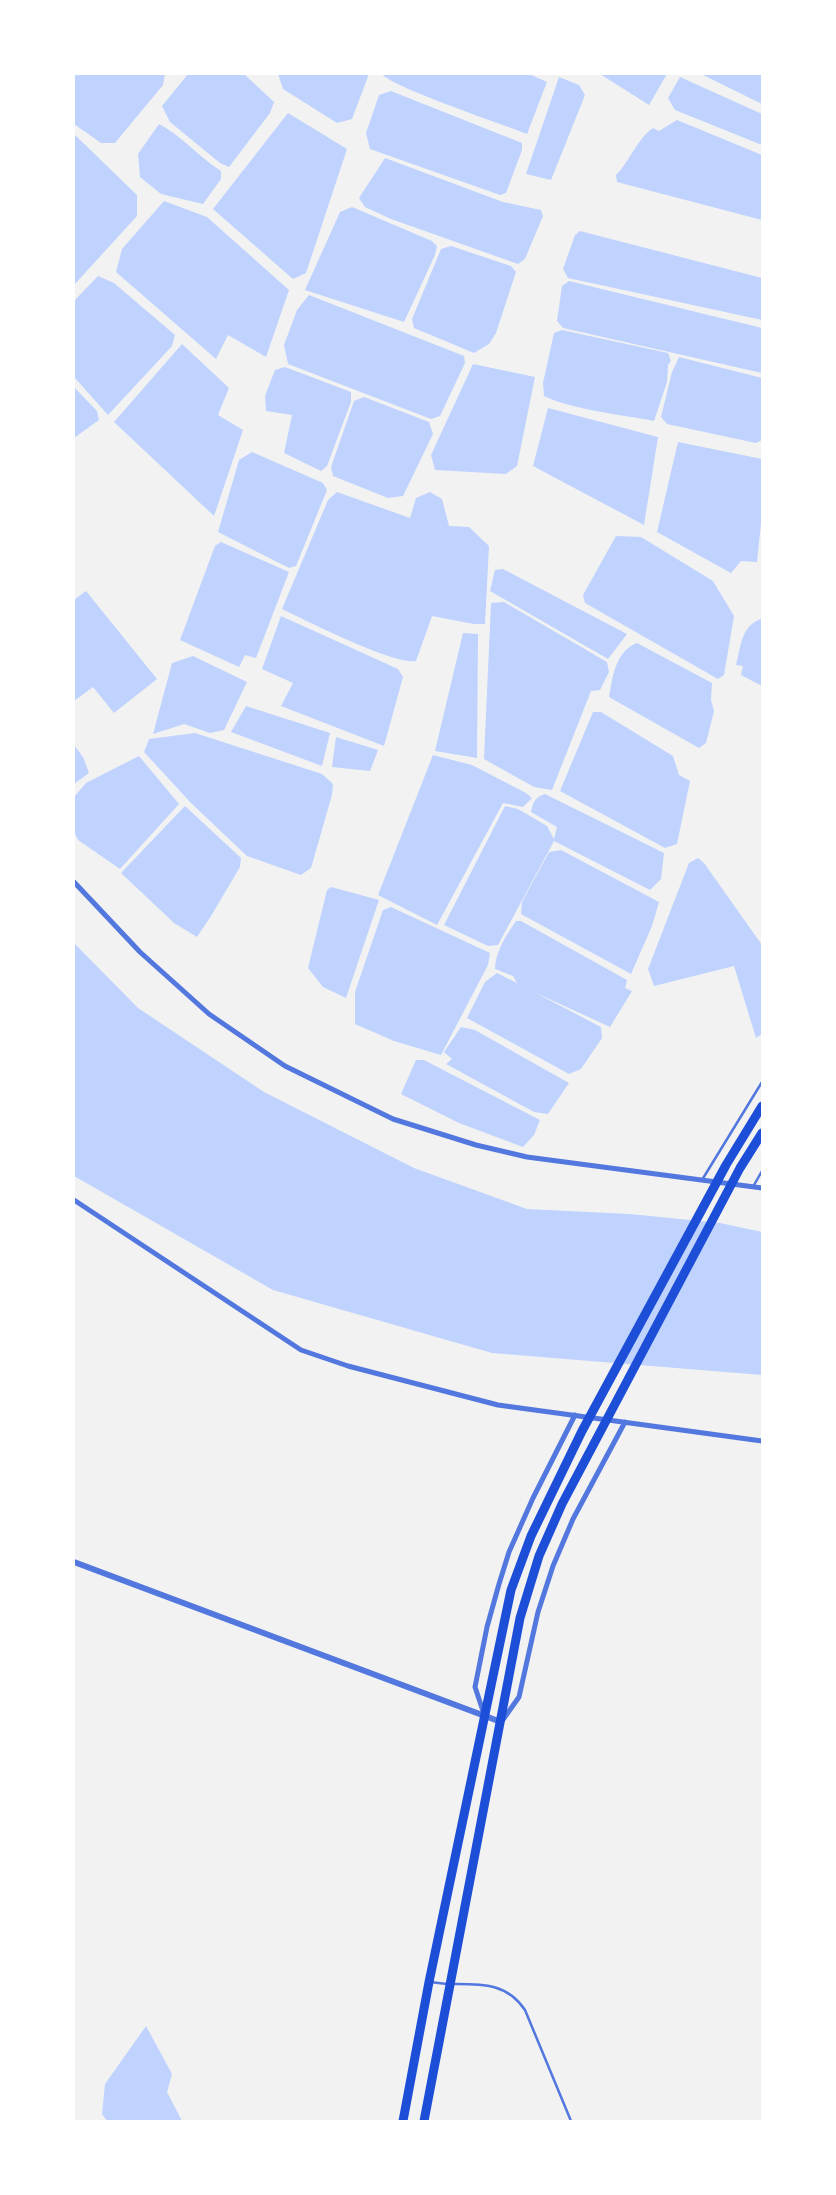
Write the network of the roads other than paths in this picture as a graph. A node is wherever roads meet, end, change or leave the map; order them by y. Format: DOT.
graph roads {
  1 [pos="74,882"];
  2 [pos="762,1082"];
  3 [pos="762,1106"];
  4 [pos="762,1133"];
  5 [pos="762,1171"];
  6 [pos="702,1180"];
  7 [pos="753,1187"];
  8 [pos="762,1188"];
  9 [pos="74,1200"];
  10 [pos="575,1415"];
  11 [pos="625,1422"];
  12 [pos="762,1441"];
  13 [pos="74,1562"];
  14 [pos="484,1715"];
  15 [pos="502,1722"];
  16 [pos="429,1982"];
  17 [pos="451,1984"];
  18 [pos="403,2121"];
  19 [pos="424,2121"];
  20 [pos="571,2121"];
  1 -- 6 [label="street"];
  2 -- 6 [label="lane"];
  3 -- 14 [label="main road"];
  4 -- 15 [label="main road"];
  5 -- 7 [label="lane"];
  6 -- 7 [label="street"];
  7 -- 8 [label="street"];
  9 -- 10 [label="street"];
  10 -- 11 [label="street"];
  10 -- 14 [label="street"];
  11 -- 12 [label="street"];
  11 -- 15 [label="street"];
  13 -- 14 [label="street"];
  14 -- 15 [label="street"];
  14 -- 16 [label="main road"];
  15 -- 17 [label="main road"];
  16 -- 17 [label="lane"];
  16 -- 18 [label="main road"];
  17 -- 19 [label="main road"];
  17 -- 20 [label="lane"];
}
